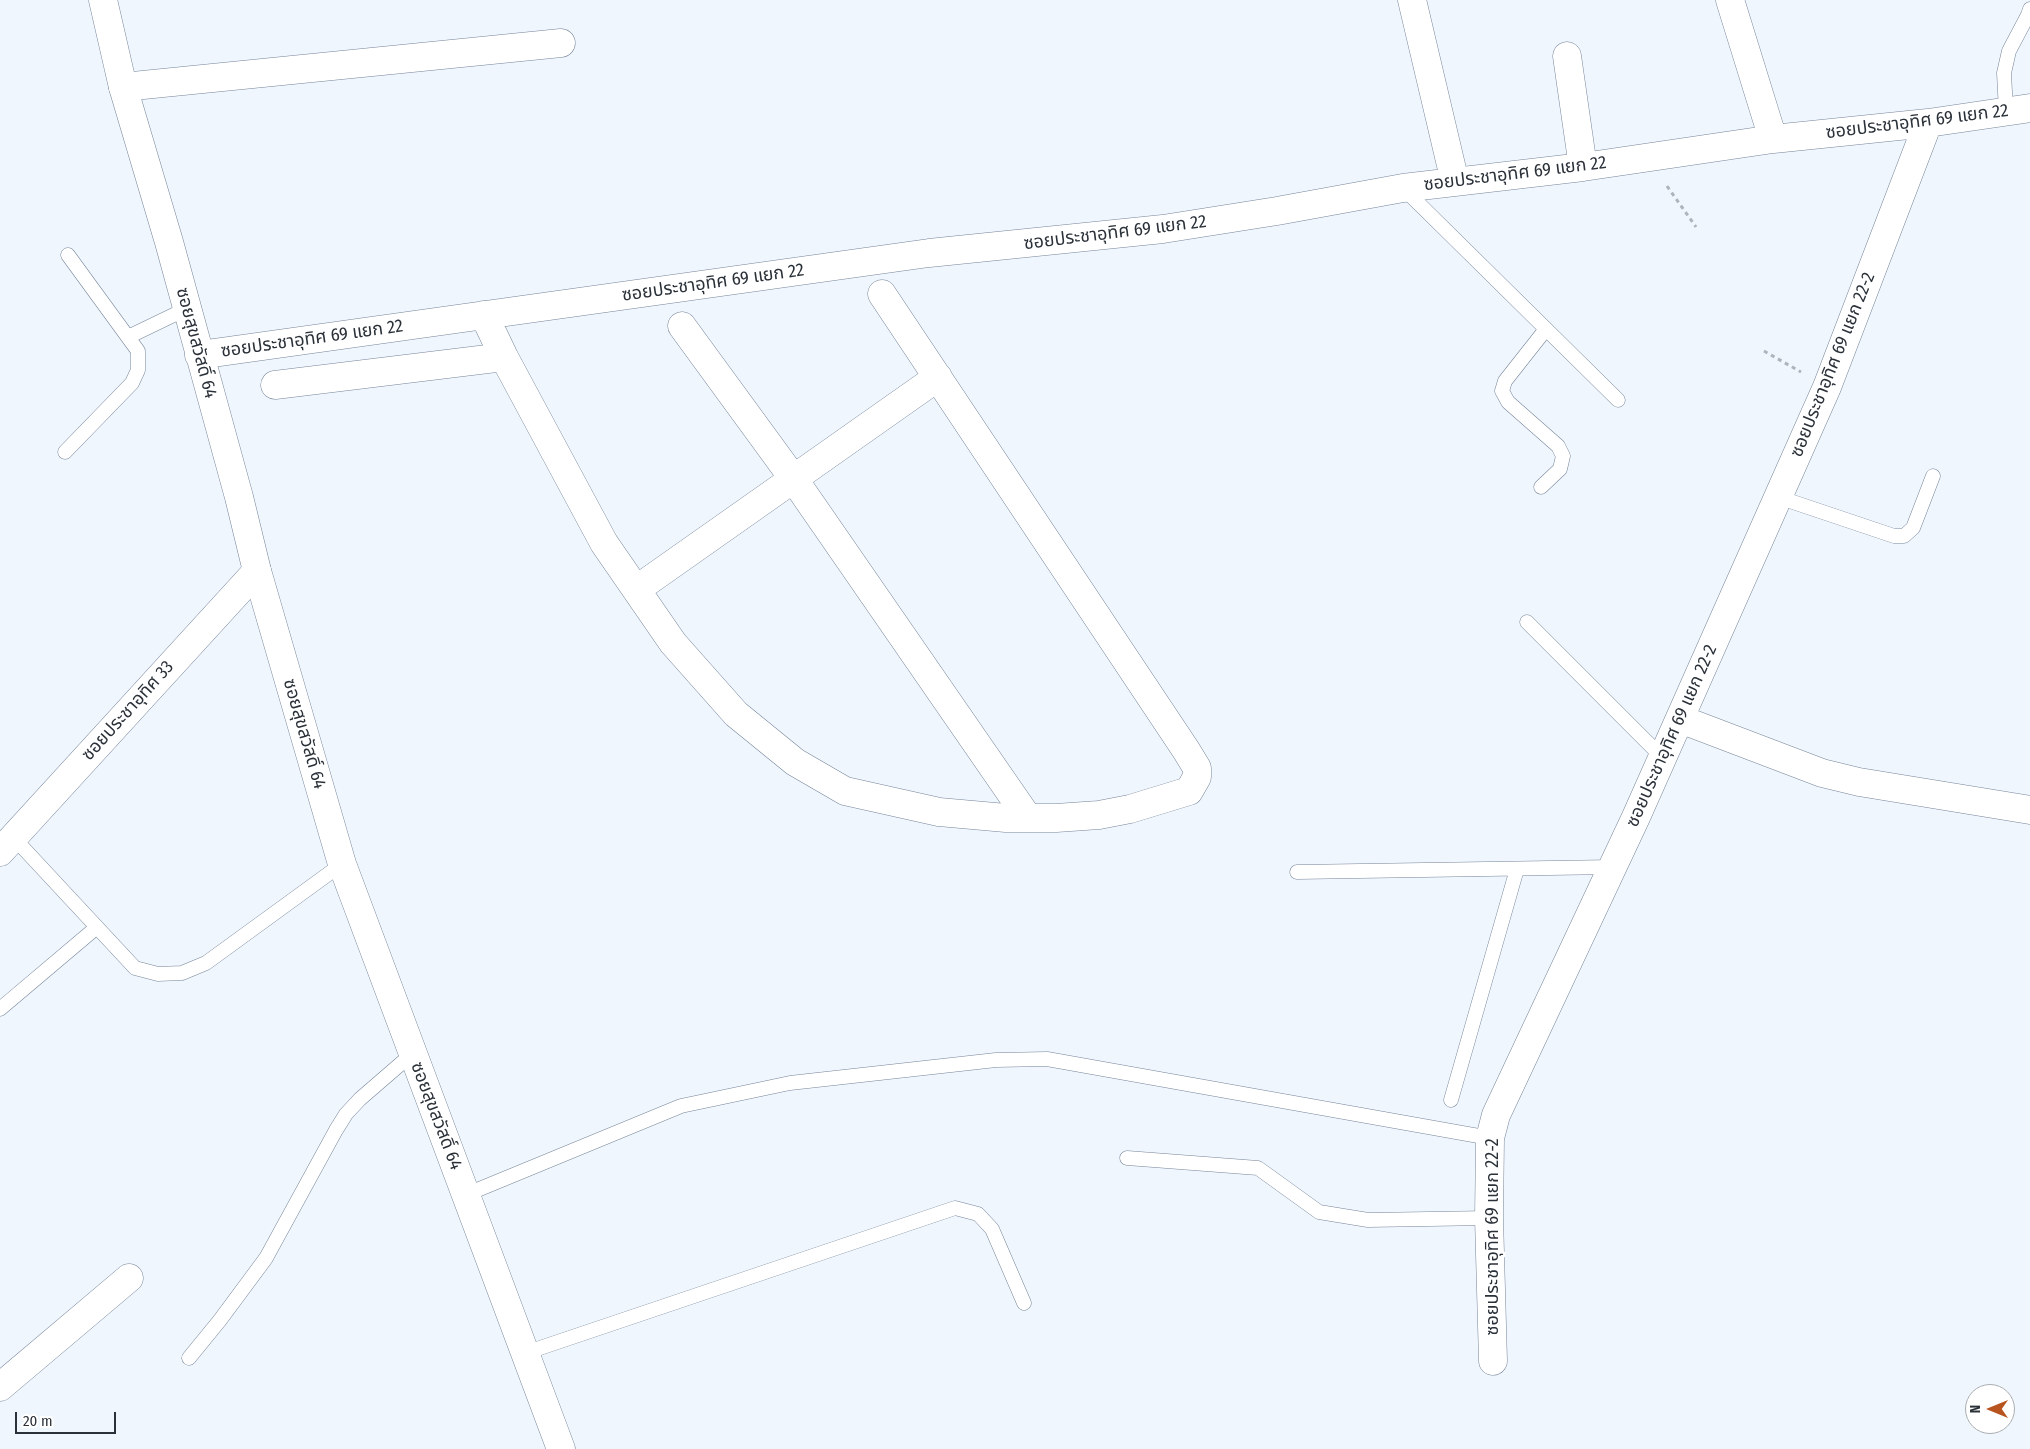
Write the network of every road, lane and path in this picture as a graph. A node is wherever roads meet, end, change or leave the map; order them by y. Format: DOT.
graph roads {
  1 [pos="103,0"];
  2 [pos="1412,0"];
  3 [pos="1730,0"];
  4 [pos="2030,9"];
  5 [pos="561,43"];
  6 [pos="1567,56"];
  7 [pos="123,86"];
  8 [pos="2018,110"];
  9 [pos="1928,124"];
  10 [pos="1773,139"];
  11 [pos="1647,157"];
  12 [pos="1583,168"];
  13 [pos="1455,182"];
  14 [pos="1403,188"];
  15 [pos="1696,227"];
  16 [pos="68,255"];
  17 [pos="882,294"];
  18 [pos="186,309"];
  19 [pos="484,314"];
  20 [pos="682,326"];
  21 [pos="1546,329"];
  22 [pos="128,337"];
  23 [pos="1764,351"];
  24 [pos="199,355"];
  25 [pos="504,358"];
  26 [pos="938,377"];
  27 [pos="275,385"];
  28 [pos="1827,387"];
  29 [pos="1618,400"];
  30 [pos="65,452"];
  31 [pos="1933,476"];
  32 [pos="793,478"];
  33 [pos="1541,487"];
  34 [pos="1778,497"];
  35 [pos="257,571"];
  36 [pos="637,589"];
  37 [pos="1527,622"];
  38 [pos="1680,719"];
  39 [pos="1663,758"];
  40 [pos="2030,810"];
  41 [pos="1028,818"];
  42 [pos="7,844"];
  43 [pos="342,864"];
  44 [pos="1613,867"];
  45 [pos="1517,868"];
  46 [pos="1297,872"];
  47 [pos="97,927"];
  48 [pos="0,1009"];
  49 [pos="412,1054"];
  50 [pos="1451,1100"];
  51 [pos="1490,1138"];
  52 [pos="1127,1158"];
  53 [pos="465,1195"];
  54 [pos="1490,1218"];
  55 [pos="130,1278"];
  56 [pos="1024,1302"];
  57 [pos="525,1353"];
  58 [pos="189,1358"];
  59 [pos="1493,1361"];
  60 [pos="0,1387"];
  61 [pos="561,1449"];
  1 -- 7 [label="street, ซอยสุขสวัสดิ์ 64"];
  2 -- 13 [label="street"];
  3 -- 10 [label="street"];
  4 -- 8 [label="lane"];
  5 -- 7 [label="street"];
  6 -- 12 [label="street"];
  7 -- 18 [label="street, ซอยสุขสวัสดิ์ 64"];
  8 -- 9 [label="street, ซอยประชาอุทิศ 69 แยก 22"];
  9 -- 10 [label="street, ซอยประชาอุทิศ 69 แยก 22"];
  9 -- 28 [label="street, ซอยประชาอุทิศ 69 แยก 22-2"];
  10 -- 11 [label="street, ซอยประชาอุทิศ 69 แยก 22"];
  11 -- 12 [label="street, ซอยประชาอุทิศ 69 แยก 22"];
  11 -- 15 [label="path"];
  12 -- 13 [label="street, ซอยประชาอุทิศ 69 แยก 22"];
  13 -- 14 [label="street, ซอยประชาอุทิศ 69 แยก 22"];
  14 -- 19 [label="street, ซอยประชาอุทิศ 69 แยก 22"];
  14 -- 21 [label="lane"];
  16 -- 22 [label="lane"];
  17 -- 26 [label="street"];
  18 -- 22 [label="lane"];
  18 -- 24 [label="street, ซอยสุขสวัสดิ์ 64"];
  19 -- 24 [label="street, ซอยประชาอุทิศ 69 แยก 22"];
  19 -- 25 [label="street"];
  20 -- 32 [label="street"];
  21 -- 29 [label="lane"];
  21 -- 33 [label="lane"];
  22 -- 30 [label="lane"];
  23 -- 28 [label="path"];
  24 -- 35 [label="street, ซอยสุขสวัสดิ์ 64"];
  25 -- 27 [label="street"];
  25 -- 36 [label="street"];
  26 -- 32 [label="street"];
  26 -- 41 [label="street"];
  28 -- 34 [label="street, ซอยประชาอุทิศ 69 แยก 22-2"];
  31 -- 34 [label="lane"];
  32 -- 36 [label="street"];
  32 -- 41 [label="street"];
  34 -- 38 [label="street, ซอยประชาอุทิศ 69 แยก 22-2"];
  35 -- 42 [label="street, ซอยประชาอุทิศ 33"];
  35 -- 43 [label="street, ซอยสุขสวัสดิ์ 64"];
  36 -- 41 [label="street"];
  37 -- 39 [label="lane"];
  38 -- 39 [label="street, ซอยประชาอุทิศ 69 แยก 22-2"];
  38 -- 40 [label="street"];
  39 -- 44 [label="street, ซอยประชาอุทิศ 69 แยก 22-2"];
  42 -- 47 [label="lane"];
  43 -- 47 [label="lane"];
  43 -- 49 [label="street, ซอยสุขสวัสดิ์ 64"];
  44 -- 45 [label="lane"];
  44 -- 51 [label="street, ซอยประชาอุทิศ 69 แยก 22-2"];
  45 -- 46 [label="lane"];
  45 -- 50 [label="lane"];
  47 -- 48 [label="lane"];
  49 -- 53 [label="street, ซอยสุขสวัสดิ์ 64"];
  49 -- 58 [label="lane"];
  51 -- 53 [label="lane"];
  51 -- 54 [label="street, ซอยประชาอุทิศ 69 แยก 22-2"];
  52 -- 54 [label="lane"];
  53 -- 57 [label="street, ซอยสุขสวัสดิ์ 64"];
  54 -- 59 [label="street, ซอยประชาอุทิศ 69 แยก 22-2"];
  55 -- 60 [label="street"];
  56 -- 57 [label="lane"];
  57 -- 61 [label="street, ซอยสุขสวัสดิ์ 64"];
}
